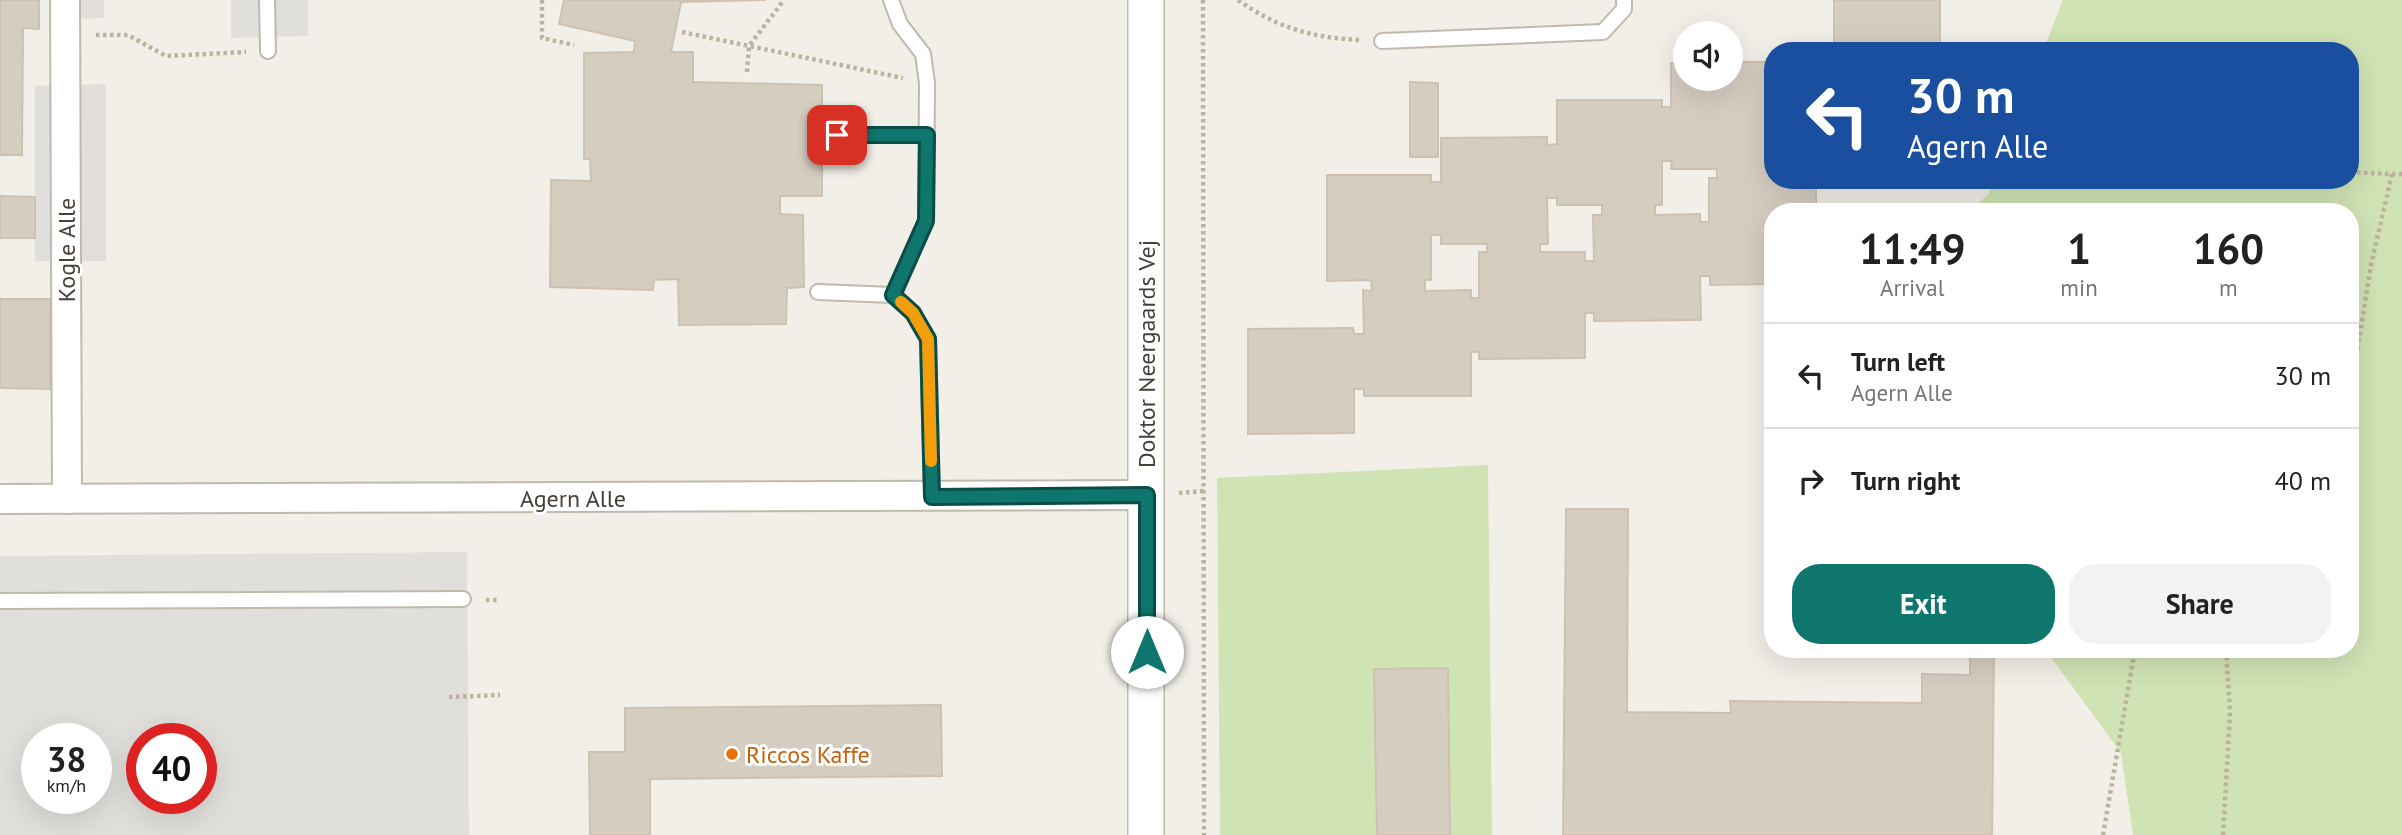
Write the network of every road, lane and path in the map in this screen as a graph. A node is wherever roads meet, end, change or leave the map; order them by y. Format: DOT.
graph roads {
  1 [pos="65,0"];
  2 [pos="267,0"];
  3 [pos="542,0"];
  4 [pos="784,0"];
  5 [pos="891,0"];
  6 [pos="1146,0"];
  7 [pos="1203,0"];
  8 [pos="1238,0"];
  9 [pos="1624,0"];
  10 [pos="682,32"];
  11 [pos="65,34"];
  12 [pos="1382,41"];
  13 [pos="574,45"];
  14 [pos="749,46"];
  15 [pos="268,51"];
  16 [pos="747,72"];
  17 [pos="928,83"];
  18 [pos="837,135"];
  19 [pos="927,135"];
  20 [pos="2359,172"];
  21 [pos="2392,174"];
  22 [pos="2402,174"];
  23 [pos="818,292"];
  24 [pos="893,295"];
  25 [pos="2359,340"];
  26 [pos="1147,495"];
  27 [pos="932,497"];
  28 [pos="0,499"];
  29 [pos="67,499"];
  30 [pos="463,599"];
  31 [pos="0,601"];
  32 [pos="2133,658"];
  33 [pos="2227,658"];
  34 [pos="500,695"];
  35 [pos="449,697"];
  36 [pos="1146,835"];
  37 [pos="1204,835"];
  38 [pos="2103,835"];
  39 [pos="2223,835"];
  1 -- 11 [label="street, Kogle Alle"];
  2 -- 15 [label="lane"];
  3 -- 13 [label="path"];
  4 -- 14 [label="path"];
  5 -- 17 [label="lane"];
  6 -- 26 [label="street, Doktor Neergaards Vej"];
  7 -- 37 [label="path"];
  8 -- 12 [label="path"];
  9 -- 12 [label="lane"];
  10 -- 14 [label="path"];
  11 -- 15 [label="path"];
  11 -- 29 [label="street, Kogle Alle"];
  14 -- 16 [label="path"];
  14 -- 17 [label="path"];
  17 -- 19 [label="lane"];
  18 -- 19 [label="lane"];
  19 -- 24 [label="lane"];
  20 -- 21 [label="path"];
  21 -- 22 [label="path"];
  21 -- 25 [label="path"];
  23 -- 24 [label="lane"];
  24 -- 27 [label="lane"];
  26 -- 27 [label="street, Agern Alle"];
  26 -- 36 [label="street, Doktor Neergaards Vej"];
  27 -- 29 [label="street, Agern Alle"];
  28 -- 29 [label="street, Agern Alle"];
  30 -- 31 [label="lane"];
  32 -- 38 [label="path"];
  33 -- 39 [label="path"];
  34 -- 35 [label="path"];
}
